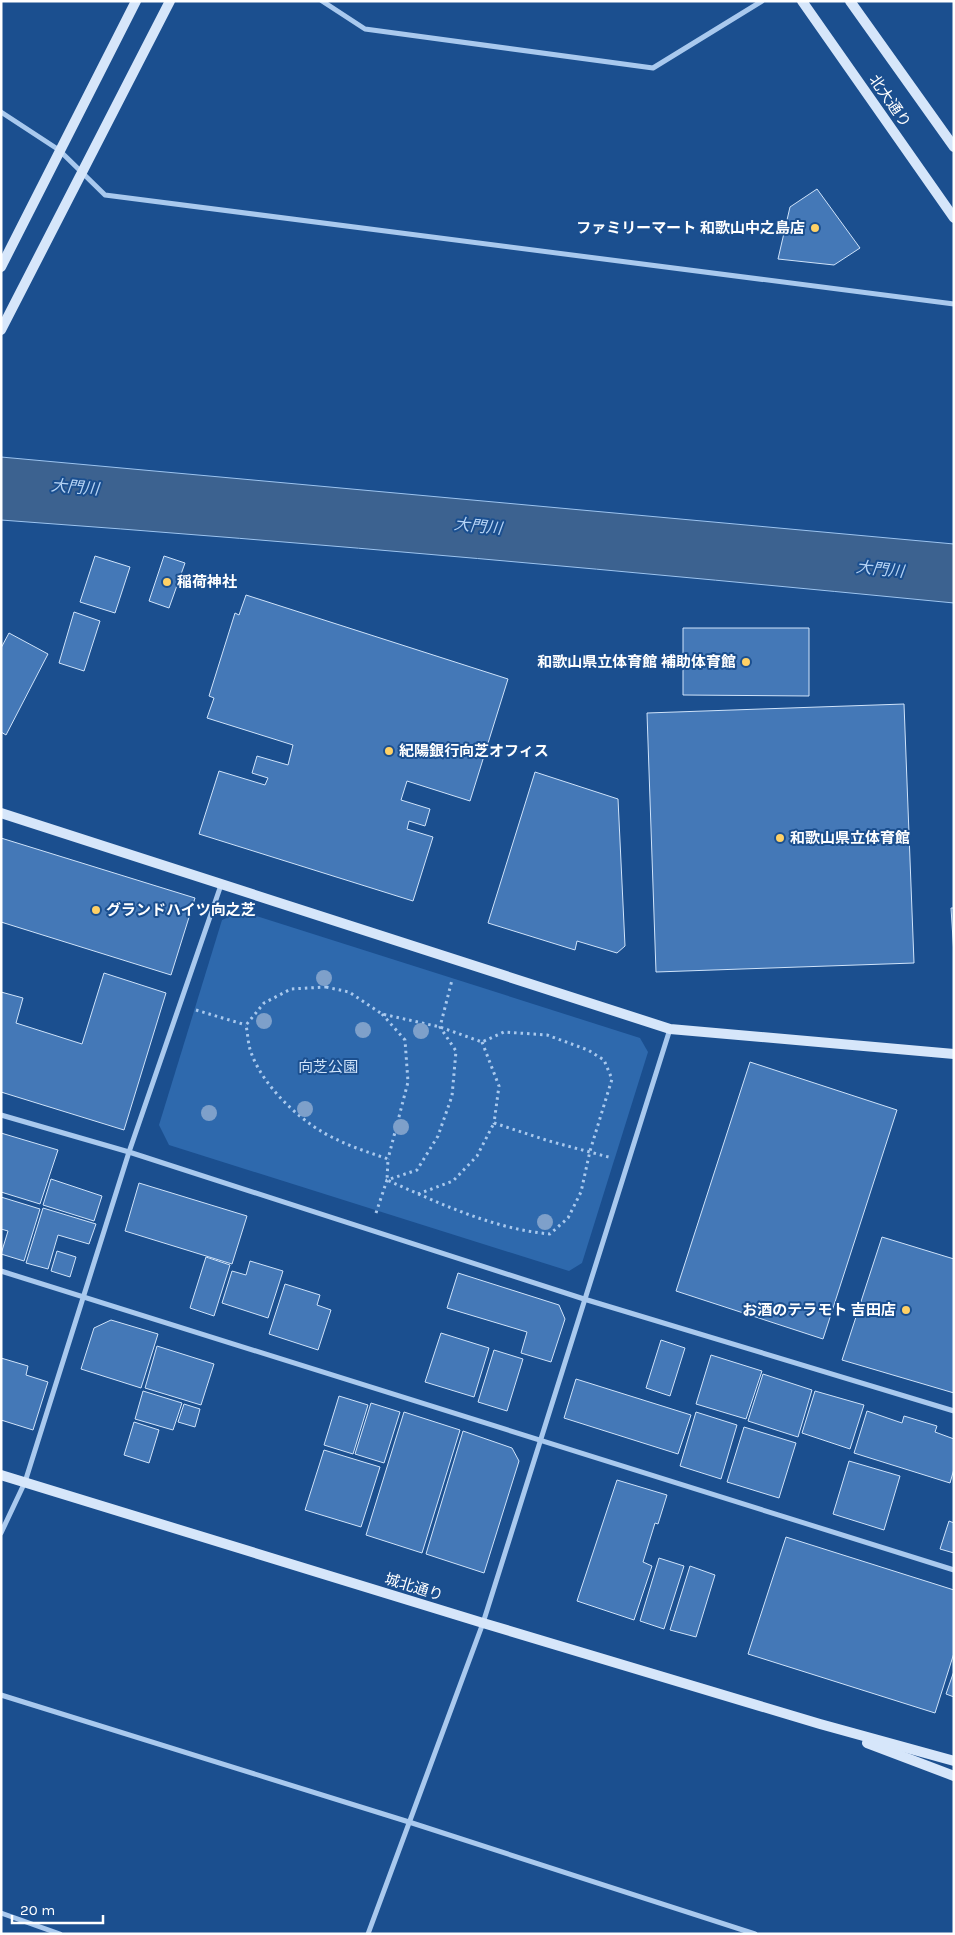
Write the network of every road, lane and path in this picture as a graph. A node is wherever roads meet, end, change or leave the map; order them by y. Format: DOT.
graph roads {
  1 [pos="136,1"];
  2 [pos="170,1"];
  3 [pos="322,1"];
  4 [pos="762,1"];
  5 [pos="802,1"];
  6 [pos="850,1"];
  7 [pos="1,112"];
  8 [pos="954,147"];
  9 [pos="59,150"];
  10 [pos="82,172"];
  11 [pos="954,218"];
  12 [pos="1,267"];
  13 [pos="954,304"];
  14 [pos="1,330"];
  15 [pos="1,814"];
  16 [pos="222,885"];
  17 [pos="457,961"];
  18 [pos="180,1005"];
  19 [pos="382,1014"];
  20 [pos="246,1025"];
  21 [pos="440,1027"];
  22 [pos="670,1029"];
  23 [pos="482,1042"];
  24 [pos="954,1054"];
  25 [pos="1,1114"];
  26 [pos="494,1123"];
  27 [pos="590,1151"];
  28 [pos="129,1152"];
  29 [pos="388,1160"];
  30 [pos="628,1162"];
  31 [pos="387,1180"];
  32 [pos="418,1194"];
  33 [pos="370,1230"];
  34 [pos="1,1270"];
  35 [pos="83,1297"];
  36 [pos="584,1299"];
  37 [pos="954,1411"];
  38 [pos="540,1440"];
  39 [pos="1,1475"];
  40 [pos="25,1482"];
  41 [pos="1,1533"];
  42 [pos="954,1570"];
  43 [pos="483,1623"];
  44 [pos="1,1695"];
  45 [pos="820,1724"];
  46 [pos="954,1761"];
  47 [pos="954,1776"];
  48 [pos="409,1822"];
  49 [pos="1,1913"];
  50 [pos="60,1934"];
  51 [pos="368,1934"];
  52 [pos="755,1934"];
  1 -- 9 [label="street"];
  2 -- 10 [label="street"];
  3 -- 4 [label="street"];
  5 -- 11 [label="street, 北大通り"];
  6 -- 8 [label="street, 北大通り"];
  7 -- 9 [label="street"];
  9 -- 10 [label="street"];
  9 -- 12 [label="street"];
  10 -- 13 [label="street"];
  10 -- 14 [label="street"];
  15 -- 16 [label="street"];
  16 -- 17 [label="street"];
  16 -- 18 [label="street"];
  17 -- 21 [label="path"];
  17 -- 22 [label="street"];
  18 -- 20 [label="path"];
  18 -- 28 [label="street"];
  19 -- 20 [label="path"];
  19 -- 21 [label="path"];
  19 -- 29 [label="path"];
  20 -- 29 [label="path"];
  21 -- 23 [label="path"];
  21 -- 31 [label="path"];
  22 -- 24 [label="street"];
  22 -- 30 [label="street"];
  23 -- 26 [label="path"];
  23 -- 27 [label="path"];
  25 -- 28 [label="street"];
  26 -- 27 [label="path"];
  26 -- 32 [label="path"];
  27 -- 30 [label="path"];
  27 -- 32 [label="path"];
  28 -- 33 [label="street"];
  28 -- 35 [label="street"];
  29 -- 31 [label="path"];
  30 -- 36 [label="street"];
  31 -- 32 [label="path"];
  31 -- 33 [label="path"];
  33 -- 36 [label="street"];
  34 -- 35 [label="street"];
  35 -- 38 [label="street"];
  35 -- 40 [label="street"];
  36 -- 37 [label="street"];
  36 -- 38 [label="street"];
  38 -- 42 [label="street"];
  38 -- 43 [label="street"];
  39 -- 40 [label="street, 城北通り"];
  40 -- 41 [label="street"];
  40 -- 43 [label="street, 城北通り"];
  43 -- 45 [label="street, 城北通り"];
  43 -- 48 [label="street"];
  44 -- 48 [label="street"];
  45 -- 46 [label="street"];
  45 -- 47 [label="street"];
  48 -- 51 [label="street"];
  48 -- 52 [label="street"];
  49 -- 50 [label="street"];
}
